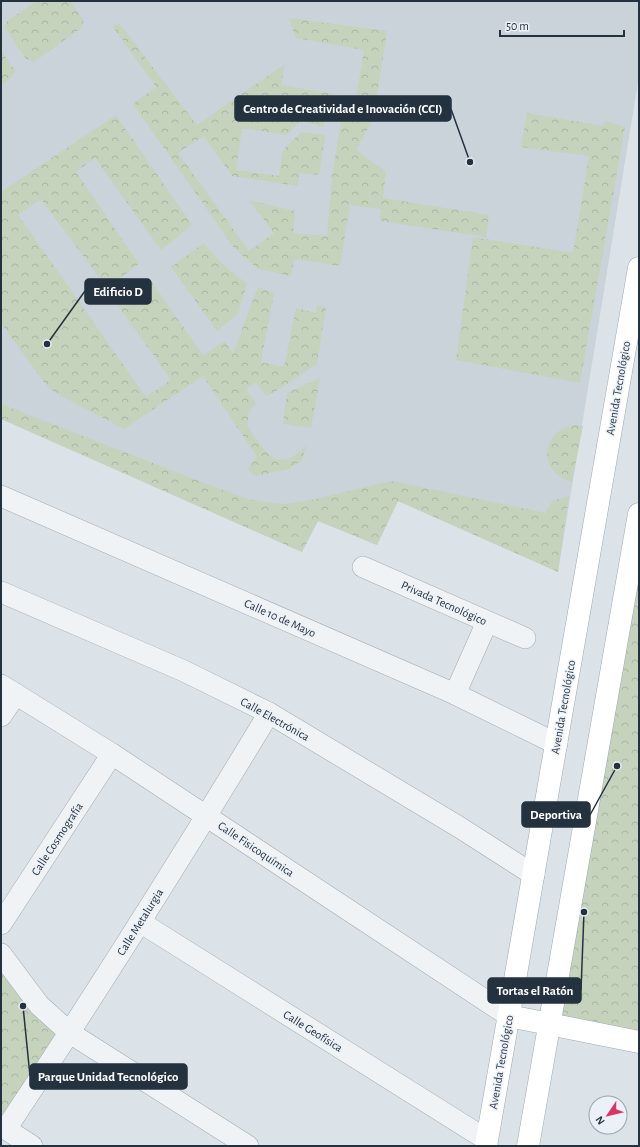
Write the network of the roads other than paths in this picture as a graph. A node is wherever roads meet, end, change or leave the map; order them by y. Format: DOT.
graph roads {
  1 [pos="639,268"];
  2 [pos="1,496"];
  3 [pos="639,514"];
  4 [pos="363,567"];
  5 [pos="1,592"];
  6 [pos="487,622"];
  7 [pos="525,638"];
  8 [pos="8,690"];
  9 [pos="455,694"];
  10 [pos="269,713"];
  11 [pos="1,716"];
  12 [pos="557,744"];
  13 [pos="112,754"];
  14 [pos="207,816"];
  15 [pos="534,875"];
  16 [pos="140,922"];
  17 [pos="1,924"];
  18 [pos="1,954"];
  19 [pos="509,1016"];
  20 [pos="550,1025"];
  21 [pos="70,1033"];
  22 [pos="639,1042"];
  23 [pos="4,1127"];
  24 [pos="486,1143"];
  25 [pos="32,1146"];
  26 [pos="248,1146"];
  27 [pos="528,1146"];
  1 -- 12 [label="main road, Avenida Tecnológico"];
  2 -- 9 [label="street, Calle 10 de Mayo"];
  3 -- 20 [label="main road"];
  4 -- 6 [label="street, Privada Tecnológico"];
  5 -- 10 [label="street, Calle Electrónica"];
  6 -- 7 [label="street, Privada Tecnológico"];
  6 -- 9 [label="street"];
  8 -- 11 [label="street"];
  8 -- 13 [label="street, Calle Fisicoquímica"];
  9 -- 12 [label="street, Calle 10 de Mayo"];
  10 -- 14 [label="street, Calle Metalurgia"];
  10 -- 15 [label="street, Calle Electrónica"];
  12 -- 15 [label="main road, Avenida Tecnológico"];
  13 -- 14 [label="street, Calle Fisicoquímica"];
  13 -- 17 [label="street, Calle Cosmografía"];
  14 -- 16 [label="street, Calle Metalurgia"];
  14 -- 19 [label="street, Calle Fisicoquímica"];
  15 -- 19 [label="main road, Avenida Tecnológico"];
  16 -- 21 [label="street, Calle Metalurgia"];
  16 -- 24 [label="street, Calle Geofísica"];
  18 -- 21 [label="street"];
  19 -- 20 [label="main road"];
  19 -- 24 [label="main road, Avenida Tecnológico"];
  20 -- 22 [label="main road"];
  20 -- 27 [label="main road"];
  21 -- 23 [label="street, Calle Metalurgia"];
  21 -- 26 [label="street"];
  23 -- 25 [label="street"];
}
